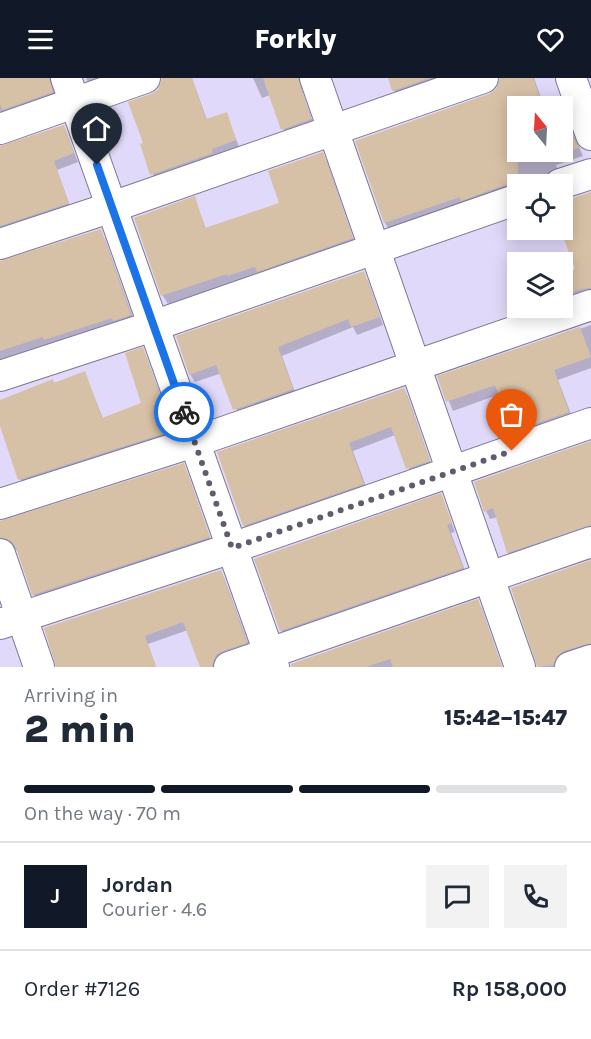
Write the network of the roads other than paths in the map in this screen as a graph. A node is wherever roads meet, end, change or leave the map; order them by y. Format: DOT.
graph roads {
  1 [pos="145,78"];
  2 [pos="315,78"];
  3 [pos="483,78"];
  4 [pos="571,78"];
  5 [pos="70,90"];
  6 [pos="0,129"];
  7 [pos="334,130"];
  8 [pos="591,135"];
  9 [pos="591,174"];
  10 [pos="573,180"];
  11 [pos="507,204"];
  12 [pos="112,207"];
  13 [pos="0,244"];
  14 [pos="376,249"];
  15 [pos="591,305"];
  16 [pos="153,326"];
  17 [pos="416,365"];
  18 [pos="0,375"];
  19 [pos="591,423"];
  20 [pos="194,442"];
  21 [pos="452,472"];
  22 [pos="0,504"];
  23 [pos="591,542"];
  24 [pos="232,548"];
  25 [pos="0,554"];
  26 [pos="489,578"];
  27 [pos="11,620"];
  28 [pos="591,660"];
  29 [pos="272,661"];
  30 [pos="39,667"];
  31 [pos="230,667"];
  32 [pos="520,667"];
  33 [pos="570,667"];
  1 -- 5 [label="street"];
  2 -- 7 [label="street"];
  3 -- 7 [label="street"];
  4 -- 8 [label="street"];
  5 -- 6 [label="street"];
  5 -- 12 [label="street"];
  7 -- 12 [label="street"];
  7 -- 14 [label="street"];
  9 -- 10 [label="street"];
  11 -- 14 [label="street"];
  12 -- 13 [label="street"];
  12 -- 16 [label="street"];
  14 -- 16 [label="street"];
  14 -- 17 [label="street"];
  15 -- 17 [label="street"];
  16 -- 18 [label="street"];
  16 -- 20 [label="street"];
  17 -- 20 [label="street"];
  17 -- 21 [label="street"];
  19 -- 21 [label="street"];
  20 -- 22 [label="street"];
  20 -- 24 [label="street"];
  21 -- 24 [label="street"];
  21 -- 26 [label="street"];
  23 -- 26 [label="street"];
  24 -- 27 [label="street"];
  24 -- 29 [label="street"];
  25 -- 27 [label="street"];
  26 -- 29 [label="street"];
  26 -- 32 [label="street"];
  27 -- 30 [label="street"];
  28 -- 33 [label="street"];
  29 -- 31 [label="street"];
}
